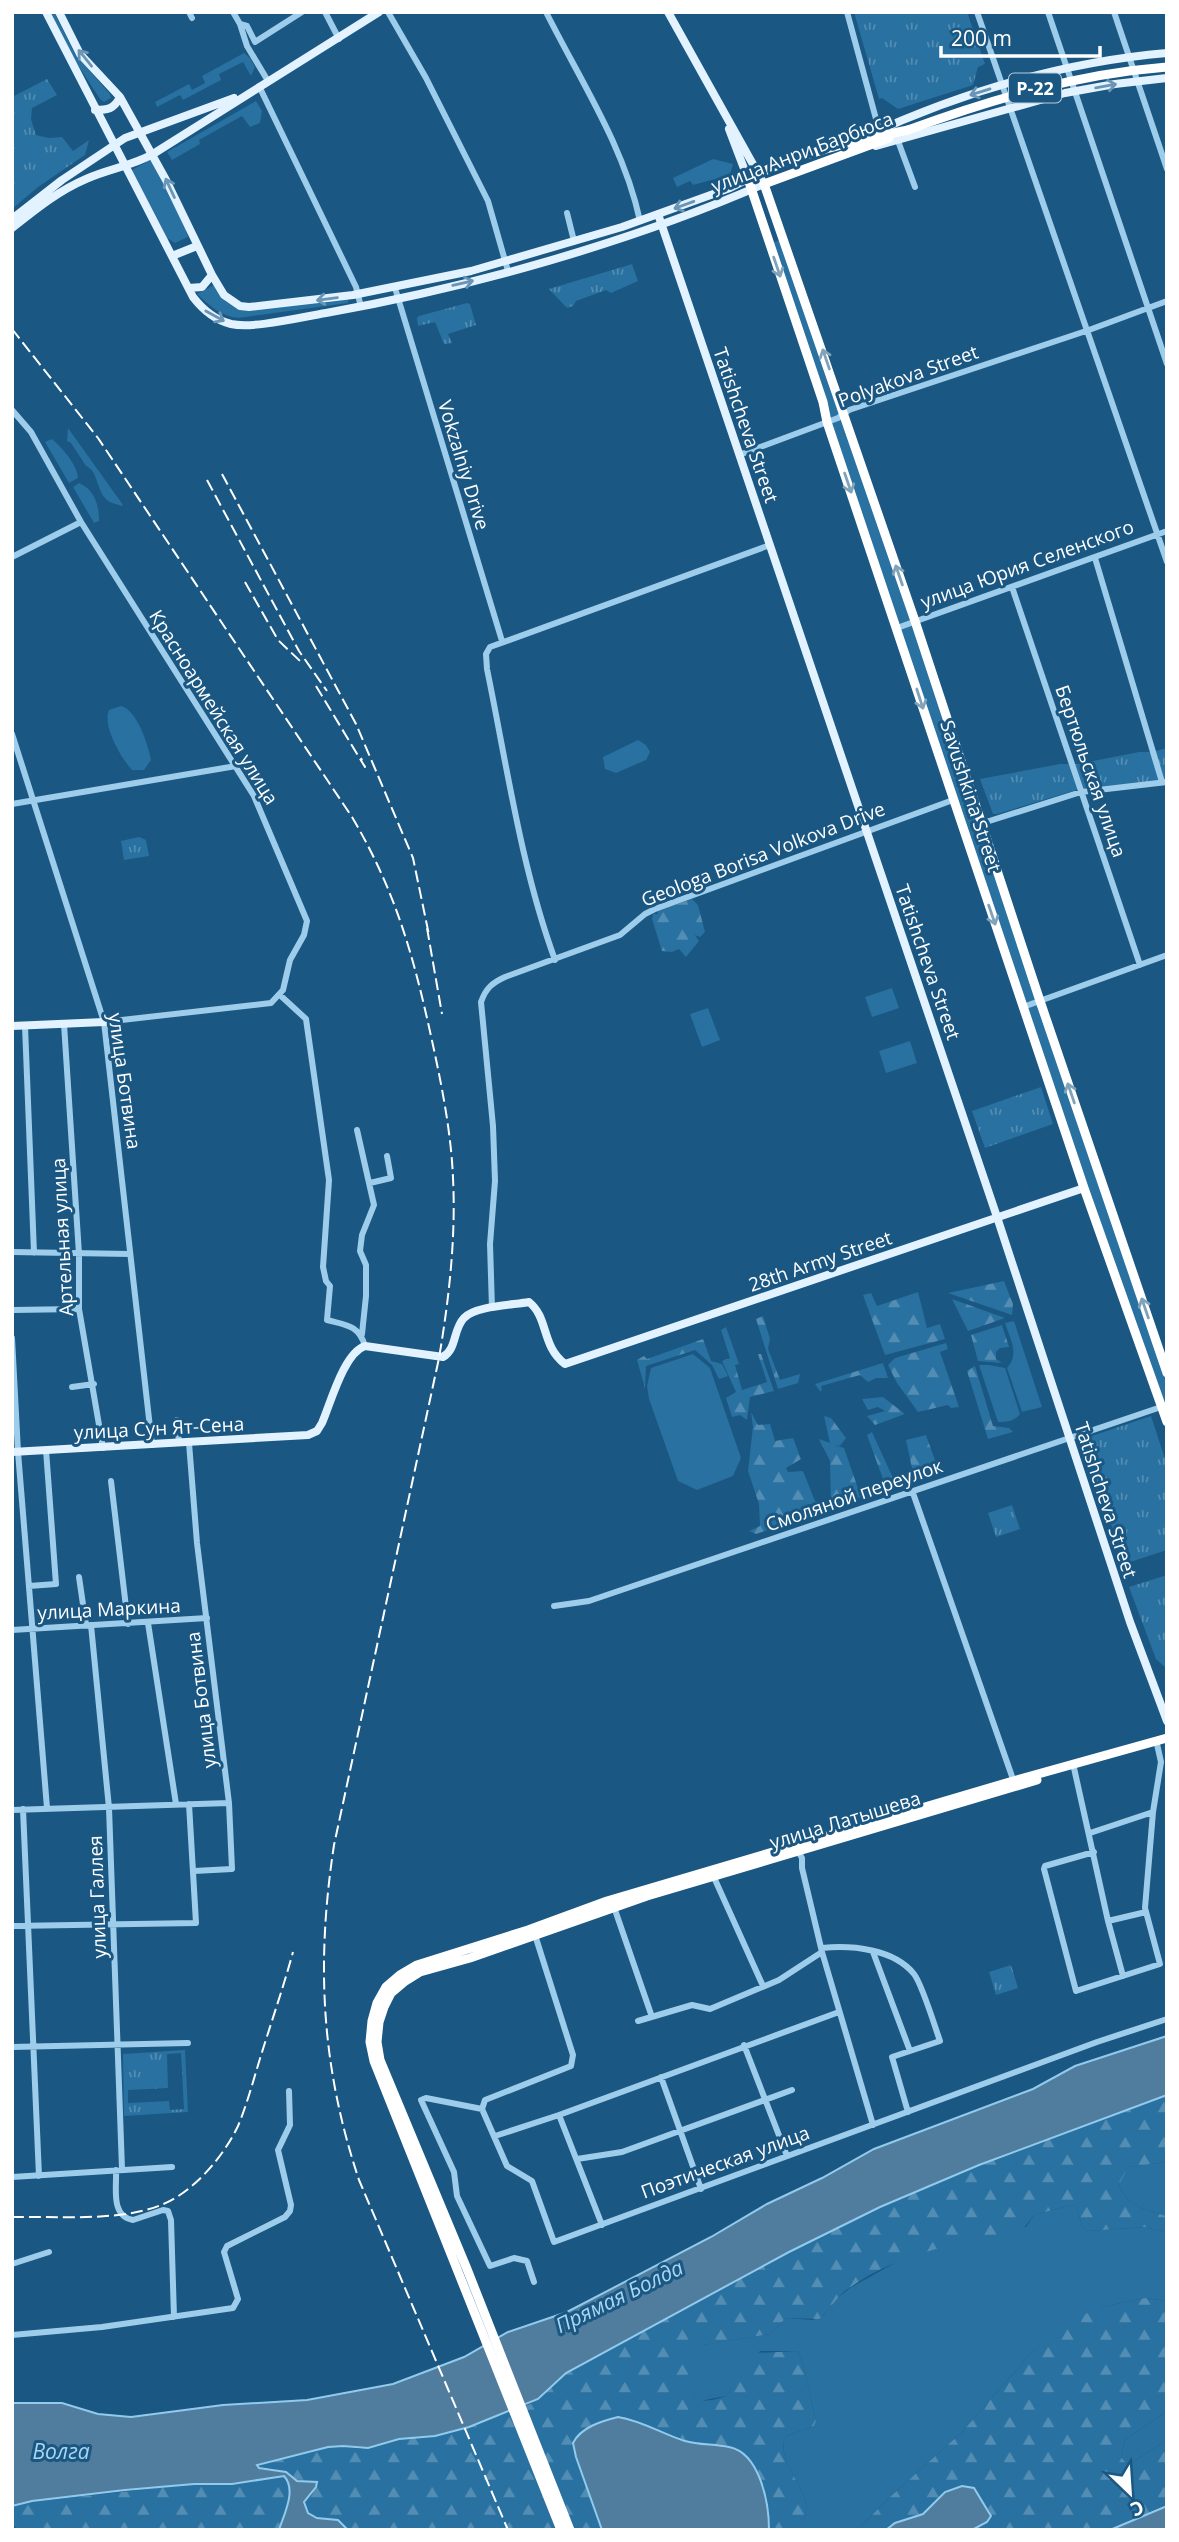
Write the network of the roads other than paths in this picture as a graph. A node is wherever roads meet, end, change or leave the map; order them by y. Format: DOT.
graph roads {
  1 [pos="46,12"];
  2 [pos="59,12"];
  3 [pos="233,12"];
  4 [pos="302,12"];
  5 [pos="325,12"];
  6 [pos="379,12"];
  7 [pos="388,12"];
  8 [pos="546,12"];
  9 [pos="668,12"];
  10 [pos="847,12"];
  11 [pos="977,12"];
  12 [pos="1048,12"];
  13 [pos="1114,12"];
  14 [pos="240,24"];
  15 [pos="339,39"];
  16 [pos="1167,53"];
  17 [pos="1129,57"];
  18 [pos="1167,67"];
  19 [pos="1067,68"];
  20 [pos="1167,78"];
  21 [pos="268,81"];
  22 [pos="1137,82"];
  23 [pos="1002,85"];
  24 [pos="259,86"];
  25 [pos="1075,92"];
  26 [pos="120,97"];
  27 [pos="1011,108"];
  28 [pos="95,110"];
  29 [pos="723,113"];
  30 [pos="879,130"];
  31 [pos="908,130"];
  32 [pos="141,132"];
  33 [pos="856,141"];
  34 [pos="898,141"];
  35 [pos="113,145"];
  36 [pos="860,151"];
  37 [pos="153,154"];
  38 [pos="124,166"];
  39 [pos="1167,169"];
  40 [pos="759,173"];
  41 [pos="748,179"];
  42 [pos="764,184"];
  43 [pos="915,187"];
  44 [pos="751,190"];
  45 [pos="567,213"];
  46 [pos="658,214"];
  47 [pos="12,219"];
  48 [pos="640,220"];
  49 [pos="661,224"];
  50 [pos="12,228"];
  51 [pos="785,238"];
  52 [pos="574,241"];
  53 [pos="769,244"];
  54 [pos="197,246"];
  55 [pos="172,256"];
  56 [pos="505,262"];
  57 [pos="508,271"];
  58 [pos="212,275"];
  59 [pos="189,288"];
  60 [pos="395,288"];
  61 [pos="359,294"];
  62 [pos="396,299"];
  63 [pos="1167,301"];
  64 [pos="361,307"];
  65 [pos="1147,308"];
  66 [pos="1088,330"];
  67 [pos="1167,364"];
  68 [pos="12,410"];
  69 [pos="845,415"];
  70 [pos="827,422"];
  71 [pos="740,455"];
  72 [pos="80,522"];
  73 [pos="1167,531"];
  74 [pos="1157,534"];
  75 [pos="770,545"];
  76 [pos="12,557"];
  77 [pos="1095,558"];
  78 [pos="1167,562"];
  79 [pos="1012,587"];
  80 [pos="915,621"];
  81 [pos="897,628"];
  82 [pos="502,641"];
  83 [pos="12,734"];
  84 [pos="236,766"];
  85 [pos="1164,782"];
  86 [pos="1081,792"];
  87 [pos="34,800"];
  88 [pos="953,800"];
  89 [pos="12,804"];
  90 [pos="983,823"];
  91 [pos="866,830"];
  92 [pos="1167,955"];
  93 [pos="555,960"];
  94 [pos="1140,965"];
  95 [pos="281,996"];
  96 [pos="1040,1002"];
  97 [pos="1023,1007"];
  98 [pos="104,1022"];
  99 [pos="64,1024"];
  100 [pos="12,1026"];
  101 [pos="25,1026"];
  102 [pos="357,1130"];
  103 [pos="387,1156"];
  104 [pos="370,1183"];
  105 [pos="1084,1188"];
  106 [pos="997,1217"];
  107 [pos="12,1252"];
  108 [pos="34,1253"];
  109 [pos="79,1254"];
  110 [pos="130,1254"];
  111 [pos="492,1308"];
  112 [pos="79,1309"];
  113 [pos="12,1310"];
  114 [pos="362,1334"];
  115 [pos="12,1338"];
  116 [pos="365,1346"];
  117 [pos="1167,1373"];
  118 [pos="94,1384"];
  119 [pos="73,1387"];
  120 [pos="1164,1406"];
  121 [pos="177,1420"];
  122 [pos="1167,1422"];
  123 [pos="1069,1438"];
  124 [pos="179,1443"];
  125 [pos="189,1443"];
  126 [pos="152,1445"];
  127 [pos="103,1448"];
  128 [pos="46,1450"];
  129 [pos="15,1452"];
  130 [pos="111,1481"];
  131 [pos="913,1493"];
  132 [pos="79,1577"];
  133 [pos="29,1586"];
  134 [pos="554,1606"];
  135 [pos="207,1618"];
  136 [pos="148,1623"];
  137 [pos="128,1624"];
  138 [pos="88,1625"];
  139 [pos="32,1629"];
  140 [pos="12,1630"];
  141 [pos="1167,1721"];
  142 [pos="1163,1741"];
  143 [pos="1074,1768"];
  144 [pos="1014,1784"];
  145 [pos="229,1803"];
  146 [pos="176,1804"];
  147 [pos="189,1804"];
  148 [pos="47,1808"];
  149 [pos="109,1808"];
  150 [pos="23,1809"];
  151 [pos="12,1810"];
  152 [pos="1153,1812"];
  153 [pos="1090,1833"];
  154 [pos="797,1849"];
  155 [pos="1094,1852"];
  156 [pos="194,1871"];
  157 [pos="712,1874"];
  158 [pos="614,1907"];
  159 [pos="1146,1912"];
  160 [pos="1108,1921"];
  161 [pos="12,1926"];
  162 [pos="27,1926"];
  163 [pos="114,1926"];
  164 [pos="534,1935"];
  165 [pos="822,1950"];
  166 [pos="873,1952"];
  167 [pos="1123,1976"];
  168 [pos="763,1986"];
  169 [pos="839,2012"];
  170 [pos="652,2017"];
  171 [pos="1167,2019"];
  172 [pos="638,2021"];
  173 [pos="188,2043"];
  174 [pos="118,2045"];
  175 [pos="744,2045"];
  176 [pos="32,2046"];
  177 [pos="12,2048"];
  178 [pos="910,2051"];
  179 [pos="661,2077"];
  180 [pos="792,2090"];
  181 [pos="289,2091"];
  182 [pos="766,2100"];
  183 [pos="482,2109"];
  184 [pos="908,2112"];
  185 [pos="559,2115"];
  186 [pos="873,2124"];
  187 [pos="681,2132"];
  188 [pos="495,2136"];
  189 [pos="787,2156"];
  190 [pos="577,2159"];
  191 [pos="172,2167"];
  192 [pos="119,2170"];
  193 [pos="38,2175"];
  194 [pos="12,2177"];
  195 [pos="701,2189"];
  196 [pos="602,2225"];
  197 [pos="49,2252"];
  198 [pos="12,2264"];
  199 [pos="463,2271"];
  200 [pos="534,2282"];
  201 [pos="174,2317"];
  202 [pos="12,2335"];
  203 [pos="533,2447"];
  204 [pos="561,2530"];
  205 [pos="570,2530"];
  1 -- 28 [label="main road, улица Анри Барбюса"];
  26 -- 2 [label="main road, улица Анри Барбюса, one-way"];
  3 -- 14 [label="street"];
  4 -- 14 [label="street"];
  5 -- 15 [label="street"];
  6 -- 15 [label="main road"];
  7 -- 56 [label="street"];
  8 -- 48 [label="street"];
  9 -- 29 [label="main road"];
  10 -- 30 [label="street"];
  11 -- 23 [label="street"];
  12 -- 19 [label="street"];
  13 -- 17 [label="street"];
  14 -- 21 [label="street"];
  15 -- 21 [label="main road"];
  16 -- 17 [label="main road"];
  17 -- 19 [label="main road"];
  17 -- 22 [label="street"];
  18 -- 31 [label="highway, Р-22, bridge"];
  19 -- 23 [label="main road"];
  19 -- 25 [label="street"];
  20 -- 22 [label="main road"];
  21 -- 24 [label="main road"];
  25 -- 22 [label="main road, one-way"];
  22 -- 39 [label="street"];
  23 -- 27 [label="street"];
  23 -- 30 [label="main road, one-way"];
  24 -- 32 [label="main road"];
  24 -- 37 [label="main road"];
  24 -- 61 [label="street"];
  25 -- 27 [label="main road"];
  25 -- 65 [label="street"];
  26 -- 28 [label="main road"];
  26 -- 32 [label="main road, улица Анри Барбюса"];
  27 -- 34 [label="main road"];
  27 -- 66 [label="street"];
  28 -- 35 [label="main road, улица Анри Барбюса"];
  29 -- 40 [label="main road"];
  29 -- 41 [label="main road"];
  30 -- 33 [label="main road"];
  31 -- 33 [label="highway, улица Анри Барбюса"];
  31 -- 36 [label="highway, улица Анри Барбюса"];
  32 -- 35 [label="main road"];
  32 -- 37 [label="main road, улица Анри Барбюса"];
  33 -- 40 [label="highway, улица Анри Барбюса"];
  34 -- 36 [label="main road"];
  34 -- 43 [label="street"];
  35 -- 38 [label="main road, улица Анри Барбюса"];
  35 -- 47 [label="main road"];
  36 -- 42 [label="highway, улица Анри Барбюса"];
  37 -- 38 [label="main road"];
  54 -- 37 [label="main road, улица Анри Барбюса, one-way"];
  38 -- 50 [label="main road"];
  38 -- 55 [label="main road, улица Анри Барбюса"];
  40 -- 41 [label="highway, улица Анри Барбюса"];
  40 -- 42 [label="main road"];
  41 -- 44 [label="highway, Savushkina Street"];
  41 -- 46 [label="main road, улица Анри Барбюса, one-way"];
  42 -- 44 [label="main road, улица Анри Барбюса"];
  42 -- 51 [label="highway, Savushkina Street"];
  44 -- 49 [label="main road, улица Анри Барбюса"];
  44 -- 53 [label="highway, Savushkina Street"];
  45 -- 52 [label="street"];
  46 -- 48 [label="main road, улица Анри Барбюса"];
  46 -- 49 [label="main road, Tatishcheva Street"];
  48 -- 52 [label="main road, улица Анри Барбюса"];
  49 -- 57 [label="main road, улица Анри Барбюса"];
  49 -- 71 [label="main road, Tatishcheva Street"];
  51 -- 53 [label="highway"];
  69 -- 51 [label="highway, Savushkina Street, one-way"];
  52 -- 56 [label="main road, улица Анри Барбюса"];
  53 -- 70 [label="highway, Savushkina Street, one-way"];
  54 -- 55 [label="main road"];
  54 -- 58 [label="main road, улица Анри Барбюса"];
  55 -- 59 [label="main road, улица Анри Барбюса"];
  56 -- 57 [label="street"];
  56 -- 60 [label="main road, улица Анри Барбюса"];
  62 -- 57 [label="main road, улица Анри Барбюса, one-way"];
  58 -- 59 [label="main road"];
  61 -- 58 [label="main road, улица Анри Барбюса, one-way"];
  59 -- 64 [label="main road, улица Анри Барбюса, one-way"];
  60 -- 61 [label="main road, улица Анри Барбюса"];
  60 -- 62 [label="street, Vokzalniy Drive"];
  61 -- 64 [label="street"];
  62 -- 64 [label="main road, улица Анри Барбюса"];
  62 -- 82 [label="street, Vokzalniy Drive"];
  63 -- 65 [label="street, Polyakova Street"];
  65 -- 66 [label="street, Polyakova Street"];
  65 -- 67 [label="street"];
  66 -- 69 [label="street, Polyakova Street"];
  66 -- 74 [label="street"];
  68 -- 72 [label="street, Красноармейская улица"];
  69 -- 70 [label="street, Polyakova Street"];
  80 -- 69 [label="highway, Savushkina Street, one-way"];
  70 -- 71 [label="street, Polyakova Street"];
  70 -- 81 [label="highway, Savushkina Street, one-way"];
  71 -- 75 [label="main road, Tatishcheva Street"];
  72 -- 76 [label="street"];
  72 -- 84 [label="street, Красноармейская улица"];
  73 -- 74 [label="street, улица Юрия Селенского"];
  74 -- 77 [label="street, улица Юрия Селенского"];
  74 -- 78 [label="street"];
  75 -- 82 [label="street"];
  75 -- 91 [label="main road, Tatishcheva Street"];
  77 -- 79 [label="street, улица Юрия Селенского"];
  77 -- 85 [label="street"];
  79 -- 80 [label="street, улица Юрия Селенского"];
  79 -- 86 [label="street, Бертюльская улица"];
  80 -- 81 [label="street, улица Юрия Селенского"];
  80 -- 90 [label="highway, Savushkina Street"];
  81 -- 88 [label="highway, Savushkina Street, one-way"];
  82 -- 93 [label="street"];
  83 -- 87 [label="street, улица Ботвина"];
  84 -- 87 [label="street"];
  84 -- 95 [label="street, Красноармейская улица"];
  85 -- 86 [label="street"];
  86 -- 90 [label="street"];
  86 -- 94 [label="street, Бертюльская улица"];
  87 -- 89 [label="street"];
  87 -- 98 [label="street, улица Ботвина"];
  88 -- 91 [label="street, Geologa Borisa Volkova Drive"];
  88 -- 97 [label="highway, Savushkina Street, one-way"];
  90 -- 96 [label="highway, Savushkina Street"];
  91 -- 93 [label="street, Geologa Borisa Volkova Drive"];
  91 -- 106 [label="main road, Tatishcheva Street"];
  92 -- 94 [label="street"];
  93 -- 111 [label="street, Geologa Borisa Volkova Drive"];
  94 -- 96 [label="street"];
  95 -- 98 [label="street"];
  95 -- 114 [label="street"];
  96 -- 97 [label="street"];
  117 -- 96 [label="highway, Savushkina Street, one-way"];
  97 -- 105 [label="highway, Savushkina Street"];
  98 -- 99 [label="main road"];
  98 -- 110 [label="street, улица Ботвина"];
  99 -- 101 [label="main road"];
  99 -- 109 [label="street, Артельная улица"];
  100 -- 101 [label="main road"];
  101 -- 108 [label="street"];
  102 -- 104 [label="street"];
  103 -- 104 [label="street"];
  104 -- 114 [label="street"];
  105 -- 106 [label="main road, 28th Army Street"];
  105 -- 120 [label="highway, Savushkina Street"];
  106 -- 111 [label="main road, 28th Army Street"];
  106 -- 123 [label="main road, Tatishcheva Street"];
  107 -- 108 [label="street"];
  108 -- 109 [label="street"];
  109 -- 110 [label="street"];
  109 -- 112 [label="street, Артельная улица"];
  110 -- 126 [label="street, улица Ботвина"];
  111 -- 116 [label="main road"];
  112 -- 113 [label="street"];
  112 -- 118 [label="street, Артельная улица"];
  114 -- 116 [label="street"];
  115 -- 129 [label="street"];
  116 -- 125 [label="main road, улица Сун Ят-Сена"];
  118 -- 119 [label="street"];
  118 -- 127 [label="street, Артельная улица"];
  120 -- 122 [label="highway, Savushkina Street"];
  120 -- 123 [label="street, Смоляной переулок"];
  121 -- 124 [label="street"];
  123 -- 131 [label="street, Смоляной переулок"];
  123 -- 141 [label="main road, Tatishcheva Street"];
  124 -- 125 [label="main road, улица Сун Ят-Сена"];
  124 -- 126 [label="main road, улица Сун Ят-Сена"];
  125 -- 135 [label="street, улица Ботвина"];
  126 -- 127 [label="main road, улица Сун Ят-Сена"];
  127 -- 128 [label="main road, улица Сун Ят-Сена"];
  128 -- 129 [label="main road, улица Сун Ят-Сена"];
  128 -- 133 [label="street"];
  129 -- 133 [label="street"];
  130 -- 137 [label="street"];
  131 -- 134 [label="street, Смоляной переулок"];
  131 -- 144 [label="street"];
  132 -- 138 [label="street, улица Галлея"];
  133 -- 139 [label="street"];
  135 -- 136 [label="street, улица Маркина"];
  135 -- 145 [label="street, улица Ботвина"];
  136 -- 137 [label="street, улица Маркина"];
  136 -- 146 [label="street"];
  137 -- 138 [label="street, улица Маркина"];
  138 -- 139 [label="street, улица Маркина"];
  138 -- 149 [label="street, улица Галлея"];
  139 -- 140 [label="street, улица Маркина"];
  139 -- 148 [label="street"];
  142 -- 143 [label="highway, улица Латышева"];
  142 -- 144 [label="highway, улица Латышева"];
  142 -- 152 [label="street"];
  143 -- 144 [label="highway, улица Латышева"];
  143 -- 153 [label="street"];
  144 -- 154 [label="highway, улица Латышева"];
  145 -- 147 [label="street"];
  145 -- 156 [label="street, улица Ботвина"];
  146 -- 147 [label="street"];
  146 -- 149 [label="street"];
  147 -- 156 [label="street"];
  148 -- 149 [label="street"];
  148 -- 150 [label="street"];
  149 -- 163 [label="street, улица Галлея"];
  150 -- 151 [label="street"];
  150 -- 162 [label="street"];
  152 -- 153 [label="street"];
  152 -- 159 [label="street"];
  153 -- 155 [label="street"];
  154 -- 157 [label="highway, улица Латышева"];
  154 -- 165 [label="street"];
  155 -- 160 [label="street"];
  155 -- 167 [label="street"];
  156 -- 163 [label="street"];
  157 -- 158 [label="highway, улица Латышева"];
  157 -- 168 [label="street"];
  157 -- 199 [label="highway, улица Латышева"];
  158 -- 164 [label="highway, улица Латышева"];
  158 -- 170 [label="street"];
  159 -- 160 [label="street"];
  159 -- 167 [label="street"];
  160 -- 167 [label="street"];
  161 -- 162 [label="street"];
  162 -- 163 [label="street"];
  162 -- 176 [label="street"];
  163 -- 174 [label="street, улица Галлея"];
  164 -- 183 [label="street"];
  164 -- 199 [label="highway, улица Латышева"];
  165 -- 166 [label="street"];
  165 -- 168 [label="street"];
  165 -- 169 [label="street"];
  166 -- 178 [label="street"];
  166 -- 178 [label="street"];
  168 -- 170 [label="street"];
  169 -- 175 [label="street"];
  169 -- 186 [label="street"];
  170 -- 172 [label="street"];
  171 -- 184 [label="street, Поэтическая улица"];
  173 -- 174 [label="street"];
  174 -- 176 [label="street"];
  174 -- 192 [label="street, улица Галлея"];
  175 -- 179 [label="street"];
  175 -- 182 [label="street"];
  176 -- 177 [label="street"];
  176 -- 193 [label="street"];
  178 -- 184 [label="street"];
  179 -- 185 [label="street"];
  179 -- 187 [label="street"];
  180 -- 182 [label="street"];
  181 -- 201 [label="street"];
  182 -- 187 [label="street"];
  182 -- 189 [label="street"];
  183 -- 188 [label="street"];
  183 -- 200 [label="street"];
  184 -- 186 [label="street, Поэтическая улица"];
  185 -- 188 [label="street"];
  185 -- 190 [label="street"];
  186 -- 189 [label="street, Поэтическая улица"];
  187 -- 190 [label="street"];
  187 -- 195 [label="street"];
  188 -- 196 [label="street, Поэтическая улица"];
  189 -- 195 [label="street, Поэтическая улица"];
  190 -- 196 [label="street"];
  191 -- 192 [label="street"];
  192 -- 193 [label="street"];
  192 -- 201 [label="street, улица Галлея"];
  193 -- 194 [label="street"];
  195 -- 196 [label="street, Поэтическая улица"];
  197 -- 198 [label="street"];
  199 -- 203 [label="highway"];
  201 -- 202 [label="street"];
  203 -- 204 [label="highway"];
  203 -- 205 [label="highway"];
}
